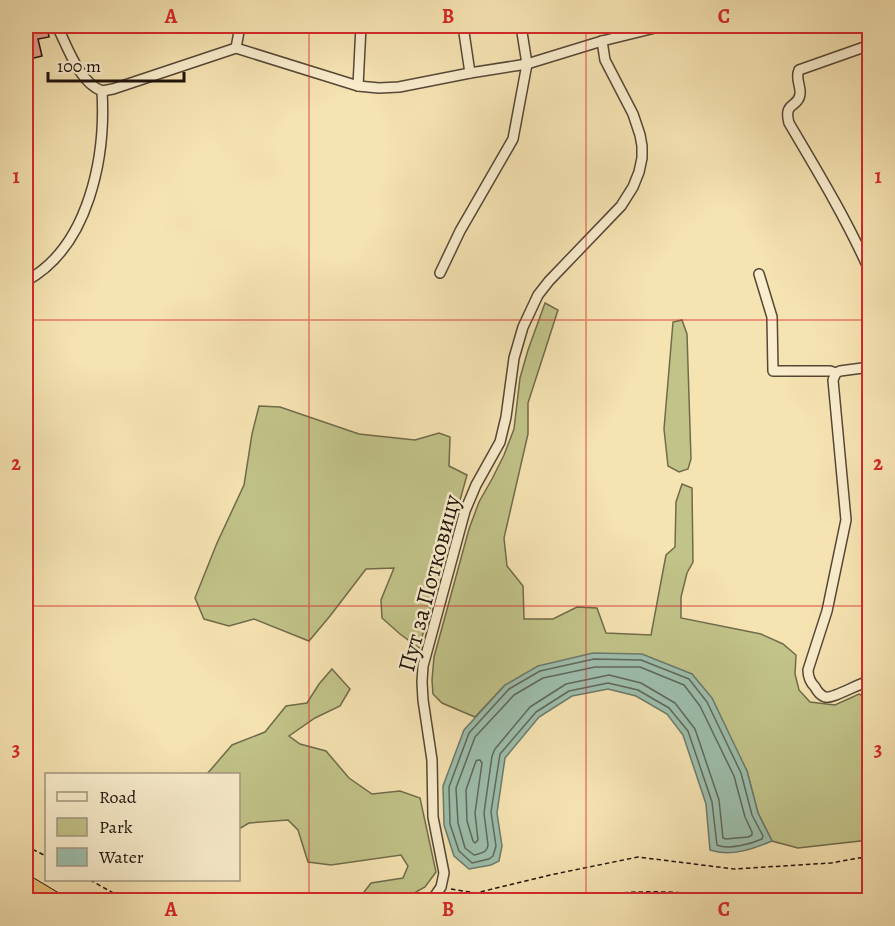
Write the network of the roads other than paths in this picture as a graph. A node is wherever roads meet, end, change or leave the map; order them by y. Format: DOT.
graph roads {
  1 [pos="57,26"];
  2 [pos="240,26"];
  3 [pos="361,26"];
  4 [pos="463,26"];
  5 [pos="521,26"];
  6 [pos="663,26"];
  7 [pos="675,26"];
  8 [pos="737,26"];
  9 [pos="602,41"];
  10 [pos="870,45"];
  11 [pos="236,48"];
  12 [pos="527,64"];
  13 [pos="470,73"];
  14 [pos="358,86"];
  15 [pos="102,91"];
  16 [pos="870,272"];
  17 [pos="440,273"];
  18 [pos="759,274"];
  19 [pos="26,281"];
  20 [pos="870,367"];
  21 [pos="836,373"];
  22 [pos="870,681"];
  23 [pos="26,882"];
  24 [pos="56,900"];
  25 [pos="432,900"];
  1 -- 15 [label="street"];
  2 -- 11 [label="street"];
  3 -- 14 [label="street"];
  4 -- 13 [label="street"];
  5 -- 12 [label="street"];
  6 -- 9 [label="street"];
  7 -- 8 [label="street"];
  9 -- 12 [label="street"];
  9 -- 25 [label="street, Пут за Потковицу"];
  10 -- 16 [label="street"];
  11 -- 14 [label="street"];
  11 -- 15 [label="street"];
  12 -- 13 [label="street"];
  12 -- 17 [label="street"];
  13 -- 14 [label="street"];
  15 -- 19 [label="street"];
  18 -- 21 [label="street"];
  20 -- 21 [label="street"];
  21 -- 22 [label="street"];
  23 -- 24 [label="highway"];
}
